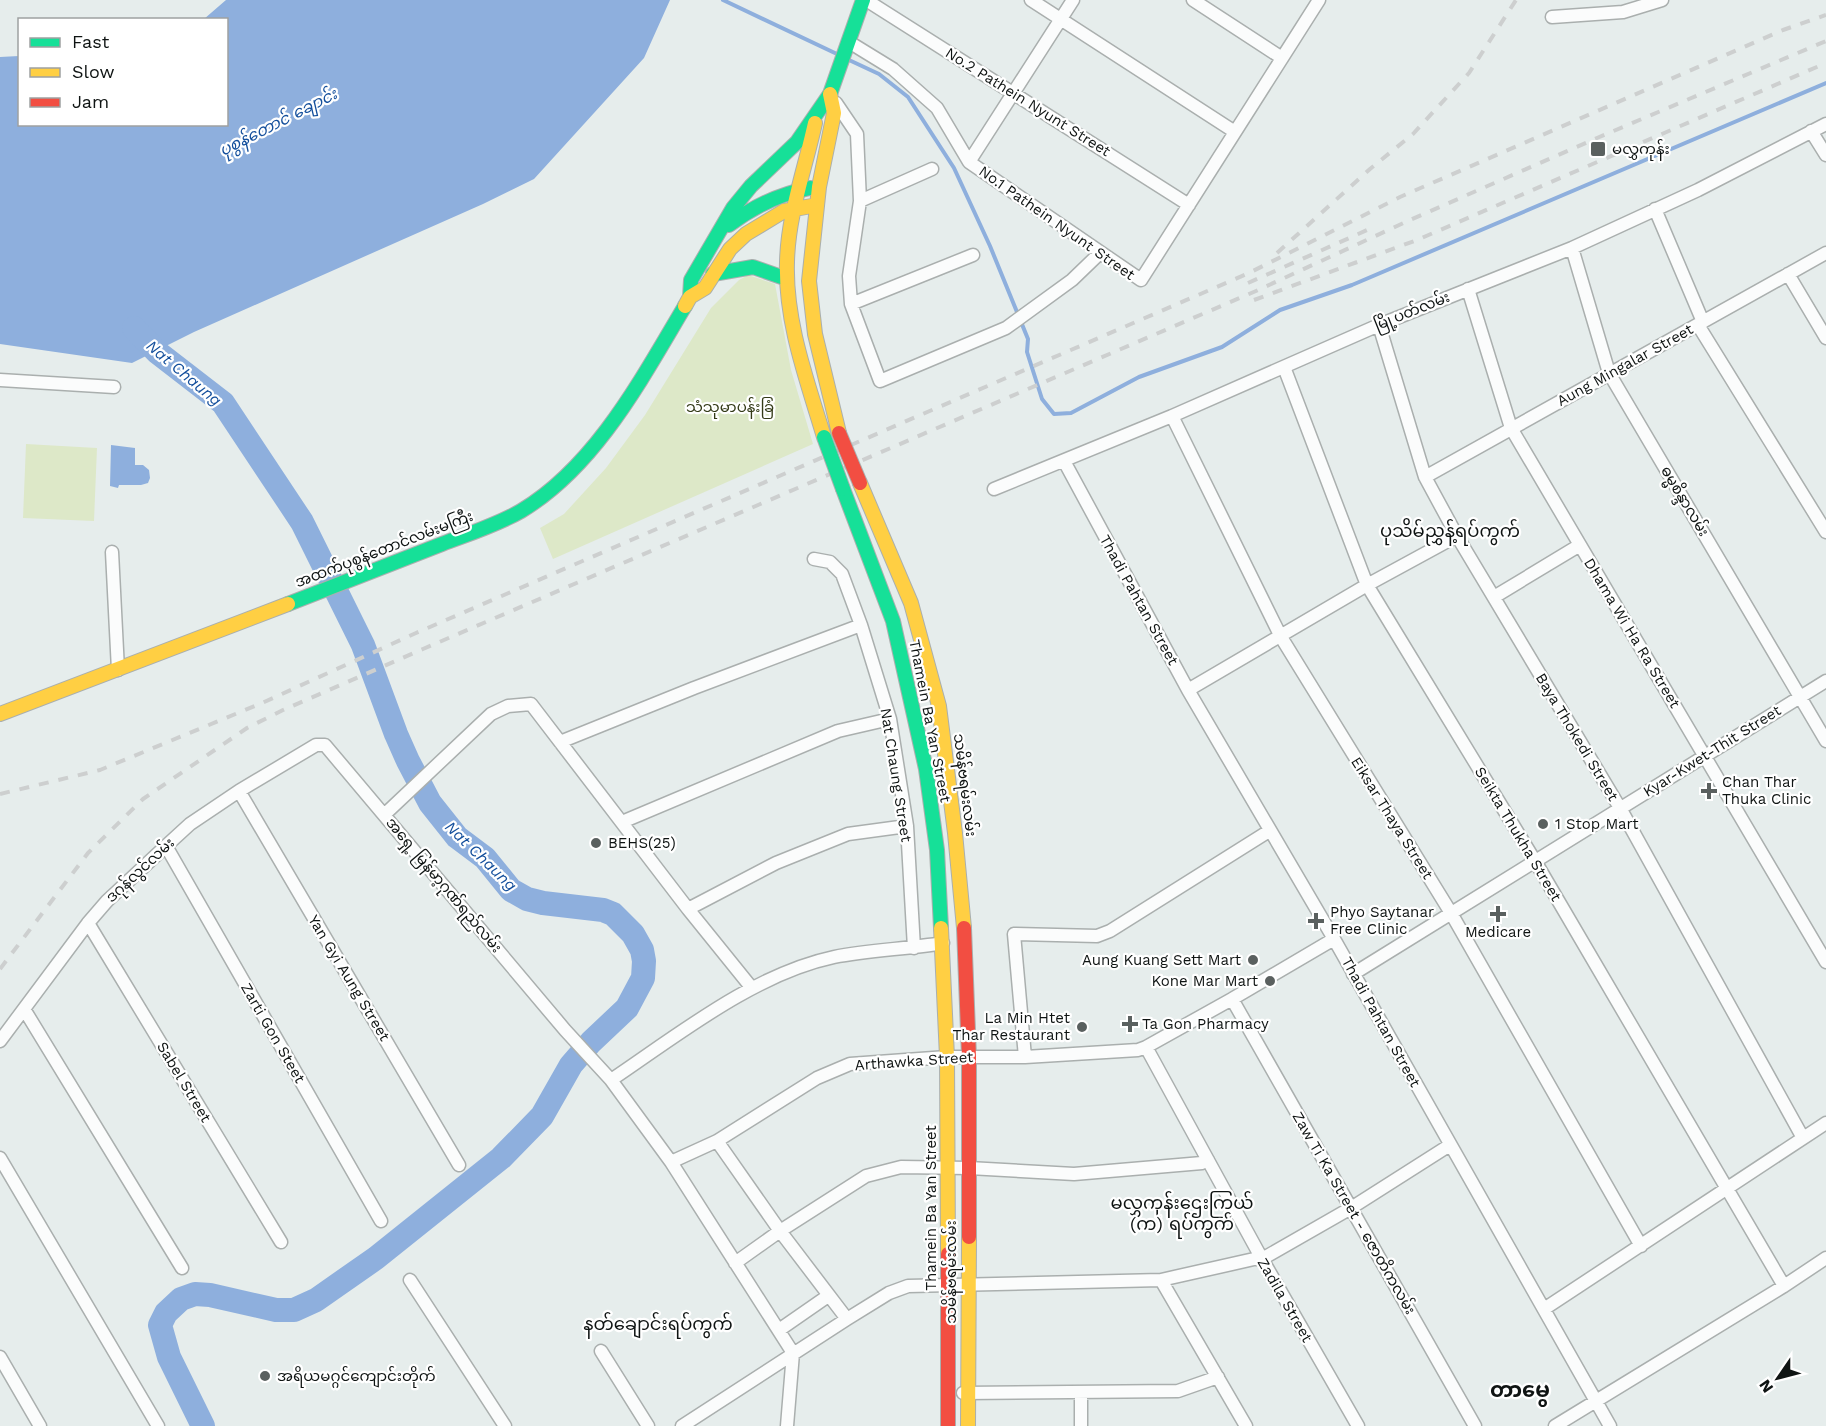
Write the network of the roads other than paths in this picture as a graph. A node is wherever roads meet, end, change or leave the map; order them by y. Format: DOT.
graph roads {
  1 [pos="865,0"];
  2 [pos="1031,0"];
  3 [pos="1073,0"];
  4 [pos="1193,0"];
  5 [pos="1319,0"];
  6 [pos="1662,0"];
  7 [pos="1552,17"];
  8 [pos="1061,19"];
  9 [pos="849,42"];
  10 [pos="1282,58"];
  11 [pos="1014,92"];
  12 [pos="830,94"];
  13 [pos="816,114"];
  14 [pos="1826,124"];
  15 [pos="1811,131"];
  16 [pos="1235,132"];
  17 [pos="1826,155"];
  18 [pos="969,162"];
  19 [pos="932,169"];
  20 [pos="819,187"];
  21 [pos="799,190"];
  22 [pos="860,201"];
  23 [pos="817,205"];
  24 [pos="1189,205"];
  25 [pos="794,209"];
  26 [pos="1655,210"];
  27 [pos="719,233"];
  28 [pos="1572,248"];
  29 [pos="1100,253"];
  30 [pos="1826,253"];
  31 [pos="973,255"];
  32 [pos="713,274"];
  33 [pos="1788,274"];
  34 [pos="787,279"];
  35 [pos="1468,289"];
  36 [pos="690,297"];
  37 [pos="851,304"];
  38 [pos="1700,323"];
  39 [pos="1379,324"];
  40 [pos="815,334"];
  41 [pos="1826,338"];
  42 [pos="796,339"];
  43 [pos="1284,367"];
  44 [pos="1609,373"];
  45 [pos="0,380"];
  46 [pos="114,387"];
  47 [pos="1172,416"];
  48 [pos="1511,428"];
  49 [pos="1064,461"];
  50 [pos="1425,477"];
  51 [pos="994,489"];
  52 [pos="1826,532"];
  53 [pos="1457,536"];
  54 [pos="1580,545"];
  55 [pos="112,552"];
  56 [pos="814,559"];
  57 [pos="1367,585"];
  58 [pos="1494,597"];
  59 [pos="861,625"];
  60 [pos="1281,637"];
  61 [pos="118,670"];
  62 [pos="1826,681"];
  63 [pos="1188,690"];
  64 [pos="1801,697"];
  65 [pos="0,714"];
  66 [pos="890,718"];
  67 [pos="1826,741"];
  68 [pos="560,742"];
  69 [pos="321,744"];
  70 [pos="1704,756"];
  71 [pos="238,791"];
  72 [pos="1620,808"];
  73 [pos="384,815"];
  74 [pos="622,822"];
  75 [pos="906,826"];
  76 [pos="1269,831"];
  77 [pos="166,846"];
  78 [pos="1535,861"];
  79 [pos="688,909"];
  80 [pos="1450,913"];
  81 [pos="88,923"];
  82 [pos="1334,939"];
  83 [pos="943,943"];
  84 [pos="914,948"];
  85 [pos="1826,962"];
  86 [pos="1353,974"];
  87 [pos="751,987"];
  88 [pos="1232,999"];
  89 [pos="24,1008"];
  90 [pos="0,1041"];
  91 [pos="1146,1047"];
  92 [pos="947,1057"];
  93 [pos="969,1057"];
  94 [pos="1025,1057"];
  95 [pos="611,1080"];
  96 [pos="1826,1123"];
  97 [pos="1803,1138"];
  98 [pos="717,1141"];
  99 [pos="1450,1145"];
  100 [pos="0,1158"];
  101 [pos="1208,1160"];
  102 [pos="671,1162"];
  103 [pos="459,1165"];
  104 [pos="947,1168"];
  105 [pos="969,1168"];
  106 [pos="1728,1188"];
  107 [pos="1351,1208"];
  108 [pos="381,1221"];
  109 [pos="780,1231"];
  110 [pos="281,1242"];
  111 [pos="1641,1246"];
  112 [pos="1826,1258"];
  113 [pos="1262,1259"];
  114 [pos="735,1263"];
  115 [pos="182,1268"];
  116 [pos="410,1280"];
  117 [pos="1161,1280"];
  118 [pos="948,1285"];
  119 [pos="967,1286"];
  120 [pos="1784,1286"];
  121 [pos="828,1296"];
  122 [pos="1544,1308"];
  123 [pos="847,1319"];
  124 [pos="779,1330"];
  125 [pos="601,1351"];
  126 [pos="793,1353"];
  127 [pos="0,1357"];
  128 [pos="1218,1377"];
  129 [pos="947,1393"];
  130 [pos="968,1393"];
  131 [pos="1081,1393"];
  132 [pos="1597,1402"];
  133 [pos="156,1422"];
  134 [pos="40,1426"];
  135 [pos="141,1426"];
  136 [pos="505,1426"];
  137 [pos="648,1426"];
  138 [pos="682,1426"];
  139 [pos="787,1426"];
  140 [pos="948,1426"];
  141 [pos="968,1426"];
  142 [pos="1081,1426"];
  143 [pos="1246,1426"];
  144 [pos="1358,1426"];
  145 [pos="1475,1426"];
  146 [pos="1555,1426"];
  147 [pos="1611,1426"];
  1 -- 9 [label="main road"];
  1 -- 11 [label="street, No.2 Pathein Nyunt Street"];
  2 -- 8 [label="street"];
  3 -- 8 [label="street"];
  4 -- 10 [label="street"];
  5 -- 10 [label="street"];
  6 -- 7 [label="street"];
  8 -- 11 [label="street"];
  8 -- 16 [label="street"];
  9 -- 12 [label="main road"];
  9 -- 18 [label="street, No.1 Pathein Nyunt Street"];
  10 -- 16 [label="street"];
  11 -- 18 [label="street"];
  11 -- 24 [label="street, No.2 Pathein Nyunt Street"];
  12 -- 13 [label="main road"];
  12 -- 20 [label="main road"];
  12 -- 22 [label="street"];
  13 -- 21 [label="main road, Thamein Ba Yan Street"];
  13 -- 27 [label="main road"];
  14 -- 15 [label="street, မြို့ပတ်လမ်း"];
  15 -- 17 [label="street"];
  15 -- 26 [label="street, မြို့ပတ်လမ်း"];
  16 -- 24 [label="street"];
  18 -- 29 [label="street, No.1 Pathein Nyunt Street"];
  19 -- 22 [label="street"];
  20 -- 21 [label="main road, အထက်ပုစွန်တောင်လမ်းမကြီး"];
  20 -- 23 [label="main road"];
  21 -- 25 [label="main road, Thamein Ba Yan Street"];
  21 -- 27 [label="main road, အထက်ပုစွန်တောင်လမ်းမကြီး"];
  22 -- 37 [label="street"];
  23 -- 25 [label="main road, အထက်ပုစွန်တောင်လမ်းမကြီး"];
  23 -- 40 [label="main road, သမိန်ဗရမ်းလမ်း"];
  24 -- 29 [label="street, No.1 Pathein Nyunt Street"];
  25 -- 32 [label="main road, အထက်ပုစွန်တောင်လမ်းမကြီး"];
  25 -- 34 [label="main road, Thamein Ba Yan Street"];
  26 -- 28 [label="street, မြို့ပတ်လမ်း"];
  26 -- 38 [label="street"];
  27 -- 36 [label="main road, အထက်ပုစွန်တောင်လမ်းမကြီး"];
  28 -- 35 [label="street, မြို့ပတ်လမ်း"];
  28 -- 44 [label="street, ဓမ္မစိန္ဒာလမ်း"];
  29 -- 37 [label="street"];
  30 -- 33 [label="street, Aung Mingalar Street"];
  31 -- 37 [label="street"];
  32 -- 34 [label="main road"];
  32 -- 36 [label="main road, အထက်ပုစွန်တောင်လမ်းမကြီး"];
  33 -- 38 [label="street, Aung Mingalar Street"];
  33 -- 41 [label="street"];
  34 -- 42 [label="main road, Thamein Ba Yan Street"];
  35 -- 39 [label="street, မြို့ပတ်လမ်း"];
  35 -- 48 [label="street, Dhama Wi Ha Ra Street"];
  36 -- 61 [label="main road, အထက်ပုစွန်တောင်လမ်းမကြီး"];
  38 -- 44 [label="street, Aung Mingalar Street"];
  38 -- 52 [label="street"];
  39 -- 43 [label="street, မြို့ပတ်လမ်း"];
  39 -- 50 [label="street, Baya Thokedi Street"];
  40 -- 42 [label="main road"];
  40 -- 93 [label="main road, သမိန်ဗရမ်းလမ်း, bridge"];
  42 -- 83 [label="main road, Thamein Ba Yan Street, bridge"];
  43 -- 47 [label="street, မြို့ပတ်လမ်း"];
  43 -- 57 [label="street, Seikta Thukha Street"];
  44 -- 48 [label="street, Aung Mingalar Street"];
  44 -- 64 [label="street, ဓမ္မစိန္ဒာလမ်း"];
  45 -- 46 [label="street"];
  47 -- 49 [label="street, မြို့ပတ်လမ်း"];
  47 -- 60 [label="street, Eiksar Thaya Street"];
  48 -- 50 [label="street, Aung Mingalar Street"];
  48 -- 54 [label="street, Dhama Wi Ha Ra Street"];
  49 -- 51 [label="street, မြို့ပတ်လမ်း"];
  49 -- 63 [label="street, Thadi Pahtan Street"];
  50 -- 53 [label="street, Baya Thokedi Street"];
  53 -- 57 [label="street"];
  53 -- 58 [label="street, Baya Thokedi Street"];
  54 -- 58 [label="street"];
  54 -- 70 [label="street, Dhama Wi Ha Ra Street"];
  55 -- 61 [label="street"];
  56 -- 59 [label="street, Nat Chaung Street"];
  57 -- 60 [label="street"];
  57 -- 78 [label="street, Seikta Thukha Street"];
  58 -- 72 [label="street, Baya Thokedi Street"];
  59 -- 66 [label="street, Nat Chaung Street"];
  59 -- 68 [label="street"];
  60 -- 63 [label="street"];
  60 -- 80 [label="street, Eiksar Thaya Street"];
  61 -- 65 [label="main road, အထက်ပုစွန်တောင်လမ်းမကြီး"];
  62 -- 64 [label="street, Kyar-Kwet-Thit Street"];
  63 -- 76 [label="street, Thadi Pahtan Street"];
  64 -- 67 [label="street, ဓမ္မစိန္ဒာလမ်း"];
  64 -- 70 [label="street, Kyar-Kwet-Thit Street"];
  66 -- 74 [label="street"];
  66 -- 75 [label="street, Nat Chaung Street"];
  68 -- 73 [label="street"];
  68 -- 74 [label="street"];
  69 -- 71 [label="street, ဒဂုန်လွင်လမ်း"];
  69 -- 73 [label="street, အရှေ့ မြန်မာ့ဂုဏ်ရည်လမ်း"];
  70 -- 72 [label="street, Kyar-Kwet-Thit Street"];
  70 -- 85 [label="street, Dhama Wi Ha Ra Street"];
  71 -- 77 [label="street, ဒဂုန်လွင်လမ်း"];
  71 -- 103 [label="street, Yan Gyi Aung Street"];
  72 -- 78 [label="street, Kyar-Kwet-Thit Street"];
  72 -- 97 [label="street, Baya Thokedi Street"];
  73 -- 95 [label="street, အရှေ့ မြန်မာ့ဂုဏ်ရည်လမ်း"];
  74 -- 79 [label="street"];
  75 -- 79 [label="street"];
  75 -- 84 [label="street, Nat Chaung Street"];
  76 -- 82 [label="street, Thadi Pahtan Street"];
  76 -- 94 [label="street"];
  77 -- 81 [label="street, ဒဂုန်လွင်လမ်း"];
  77 -- 108 [label="street, Zarti Gon Steet"];
  78 -- 80 [label="street, Kyar-Kwet-Thit Street"];
  78 -- 106 [label="street, Seikta Thukha Street"];
  79 -- 87 [label="street"];
  80 -- 86 [label="street, Kyar-Kwet-Thit Street"];
  80 -- 111 [label="street, Eiksar Thaya Street"];
  81 -- 89 [label="street, ဒဂုန်လွင်လမ်း"];
  81 -- 110 [label="street, Sabel Street"];
  82 -- 86 [label="street, Thadi Pahtan Street"];
  82 -- 88 [label="street"];
  83 -- 84 [label="street"];
  83 -- 92 [label="main road, Thamein Ba Yan Street"];
  84 -- 87 [label="street"];
  86 -- 99 [label="street, Thadi Pahtan Street"];
  87 -- 95 [label="street"];
  88 -- 91 [label="street"];
  88 -- 107 [label="street, Zaw Ti Ka Street - ဇောတိကလမ်း"];
  89 -- 90 [label="street, ဒဂုန်လွင်လမ်း"];
  89 -- 115 [label="street"];
  91 -- 94 [label="street, Arthawka Street"];
  91 -- 101 [label="street, Zadila Street"];
  92 -- 93 [label="street, Arthawka Street"];
  92 -- 98 [label="street, Arthawka Street"];
  92 -- 104 [label="main road, Thamein Ba Yan Street"];
  93 -- 94 [label="street, Arthawka Street"];
  93 -- 105 [label="main road, သမိန်ဗရမ်းလမ်း"];
  95 -- 102 [label="street, အရှေ့ မြန်မာ့ဂုဏ်ရည်လမ်း"];
  96 -- 97 [label="street"];
  97 -- 106 [label="street"];
  98 -- 102 [label="street, Arthawka Street"];
  98 -- 109 [label="street"];
  99 -- 107 [label="street"];
  99 -- 122 [label="street, Thadi Pahtan Street"];
  100 -- 133 [label="street"];
  101 -- 105 [label="street"];
  101 -- 113 [label="street, Zadila Street"];
  102 -- 114 [label="street, အရှေ့ မြန်မာ့ဂုဏ်ရည်လမ်း"];
  104 -- 105 [label="street"];
  104 -- 109 [label="street"];
  104 -- 118 [label="main road, Thamein Ba Yan Street"];
  105 -- 119 [label="main road, သမိန်ဗရမ်းလမ်း"];
  106 -- 111 [label="street"];
  106 -- 120 [label="street, Seikta Thukha Street"];
  107 -- 113 [label="street"];
  107 -- 145 [label="street, Zaw Ti Ka Street - ဇောတိကလမ်း"];
  109 -- 114 [label="street"];
  109 -- 121 [label="street"];
  111 -- 122 [label="street"];
  112 -- 120 [label="street"];
  113 -- 117 [label="street"];
  113 -- 144 [label="street, Zadila Street"];
  114 -- 124 [label="street, အရှေ့ မြန်မာ့ဂုဏ်ရည်လမ်း"];
  116 -- 136 [label="street"];
  117 -- 119 [label="street"];
  117 -- 128 [label="street"];
  118 -- 119 [label="street"];
  118 -- 123 [label="street"];
  118 -- 129 [label="main road, Thamein Ba Yan Street"];
  119 -- 130 [label="main road, သမိန်ဗရမ်းလမ်း"];
  120 -- 132 [label="street"];
  121 -- 123 [label="street"];
  121 -- 124 [label="street"];
  122 -- 132 [label="street, Thadi Pahtan Street"];
  123 -- 126 [label="street"];
  124 -- 126 [label="street, အရှေ့ မြန်မာ့ဂုဏ်ရည်လမ်း"];
  125 -- 137 [label="street"];
  126 -- 138 [label="street"];
  126 -- 139 [label="street"];
  127 -- 134 [label="street"];
  128 -- 131 [label="street"];
  128 -- 143 [label="street"];
  129 -- 130 [label="street"];
  129 -- 140 [label="main road, Thamein Ba Yan Street"];
  130 -- 131 [label="street"];
  130 -- 141 [label="main road, သမိန်ဗရမ်းလမ်း"];
  131 -- 142 [label="street"];
  132 -- 146 [label="street"];
  132 -- 147 [label="street, Thadi Pahtan Street"];
  133 -- 135 [label="street"];
}
